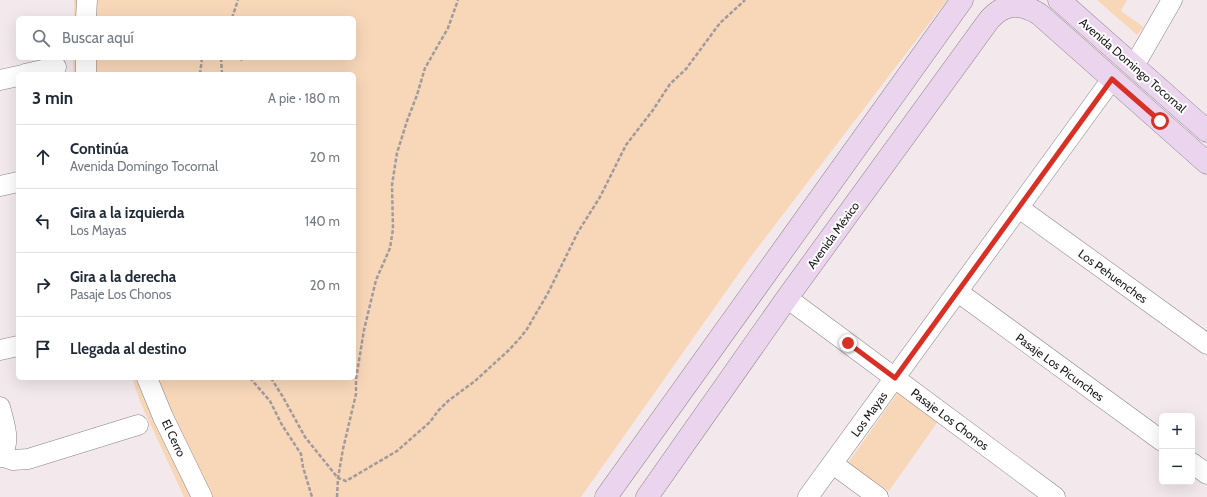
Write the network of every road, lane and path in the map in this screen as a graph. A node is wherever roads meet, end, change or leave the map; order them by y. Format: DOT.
graph roads {
  1 [pos="87,0"];
  2 [pos="238,0"];
  3 [pos="458,0"];
  4 [pos="745,0"];
  5 [pos="962,0"];
  6 [pos="1060,0"];
  7 [pos="1172,0"];
  8 [pos="1039,14"];
  9 [pos="86,16"];
  10 [pos="233,16"];
  11 [pos="86,60"];
  12 [pos="202,60"];
  13 [pos="221,60"];
  14 [pos="56,66"];
  15 [pos="1134,66"];
  16 [pos="33,72"];
  17 [pos="86,72"];
  18 [pos="200,72"];
  19 [pos="222,72"];
  20 [pos="16,76"];
  21 [pos="1112,79"];
  22 [pos="0,80"];
  23 [pos="1206,126"];
  24 [pos="1207,164"];
  25 [pos="16,182"];
  26 [pos="0,186"];
  27 [pos="1019,208"];
  28 [pos="958,292"];
  29 [pos="787,298"];
  30 [pos="1207,344"];
  31 [pos="16,346"];
  32 [pos="0,350"];
  33 [pos="895,378"];
  34 [pos="148,380"];
  35 [pos="252,380"];
  36 [pos="272,380"];
  37 [pos="0,407"];
  38 [pos="138,425"];
  39 [pos="1159,439"];
  40 [pos="1,457"];
  41 [pos="833,464"];
  42 [pos="1195,465"];
  43 [pos="1207,474"];
  44 [pos="338,478"];
  45 [pos="202,497"];
  46 [pos="312,497"];
  47 [pos="337,497"];
  48 [pos="606,497"];
  49 [pos="647,497"];
  50 [pos="808,497"];
  51 [pos="878,497"];
  52 [pos="1055,497"];
  1 -- 9 [label="street"];
  2 -- 10 [label="path"];
  3 -- 44 [label="path"];
  4 -- 44 [label="path"];
  5 -- 48 [label="main road"];
  6 -- 15 [label="main road, Avenida Domingo Tocornal"];
  7 -- 15 [label="street"];
  8 -- 21 [label="main road, Avenida Domingo Tocornal"];
  8 -- 29 [label="main road, Avenida México"];
  11 -- 17 [label="street"];
  12 -- 18 [label="path"];
  13 -- 19 [label="path"];
  14 -- 16 [label="street"];
  15 -- 23 [label="main road, Avenida Domingo Tocornal"];
  20 -- 22 [label="street"];
  21 -- 24 [label="main road, Avenida Domingo Tocornal"];
  21 -- 27 [label="street, Los Mayas"];
  25 -- 26 [label="street"];
  27 -- 28 [label="street, Los Mayas"];
  27 -- 30 [label="street, Los Pehuenches"];
  28 -- 33 [label="street, Los Mayas"];
  28 -- 39 [label="street, Pasaje Los Picunches"];
  29 -- 33 [label="street, Pasaje Los Chonos"];
  29 -- 49 [label="main road, Avenida México"];
  31 -- 32 [label="street"];
  33 -- 41 [label="street, Los Mayas"];
  33 -- 52 [label="street, Pasaje Los Chonos"];
  34 -- 45 [label="street, El Cerro"];
  35 -- 46 [label="path"];
  36 -- 44 [label="path"];
  37 -- 40 [label="street"];
  38 -- 40 [label="street"];
  41 -- 50 [label="street, Los Mayas"];
  41 -- 51 [label="street"];
  42 -- 43 [label="street"];
  44 -- 47 [label="path"];
}
